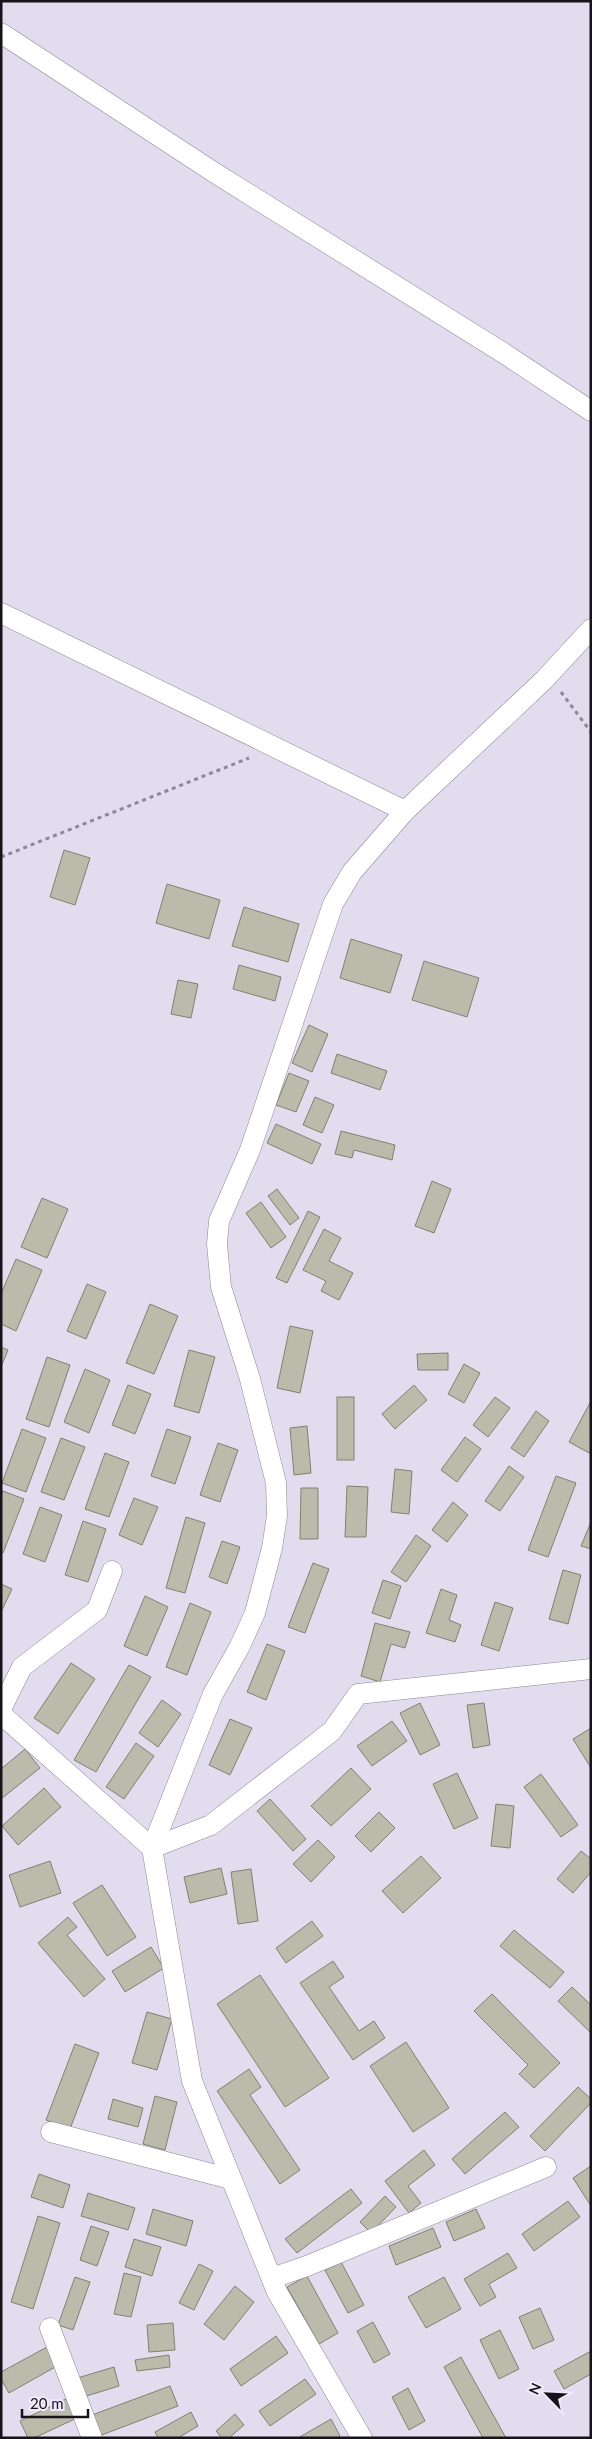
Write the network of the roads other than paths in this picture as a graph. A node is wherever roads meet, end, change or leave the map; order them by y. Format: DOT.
graph roads {
  1 [pos="1,33"];
  2 [pos="591,411"];
  3 [pos="1,613"];
  4 [pos="591,629"];
  5 [pos="405,811"];
  6 [pos="112,1571"];
  7 [pos="591,1669"];
  8 [pos="1,1709"];
  9 [pos="1,1714"];
  10 [pos="152,1848"];
  11 [pos="51,2132"];
  12 [pos="546,2167"];
  13 [pos="232,2179"];
  14 [pos="272,2278"];
  15 [pos="50,2328"];
  16 [pos="92,2438"];
  17 [pos="362,2438"];
  1 -- 2 [label="street"];
  3 -- 5 [label="street"];
  4 -- 5 [label="street"];
  5 -- 10 [label="street"];
  6 -- 8 [label="street"];
  7 -- 10 [label="street"];
  9 -- 10 [label="street"];
  10 -- 13 [label="street"];
  11 -- 13 [label="street"];
  12 -- 14 [label="street"];
  13 -- 14 [label="street"];
  14 -- 17 [label="street"];
  15 -- 16 [label="street"];
}
